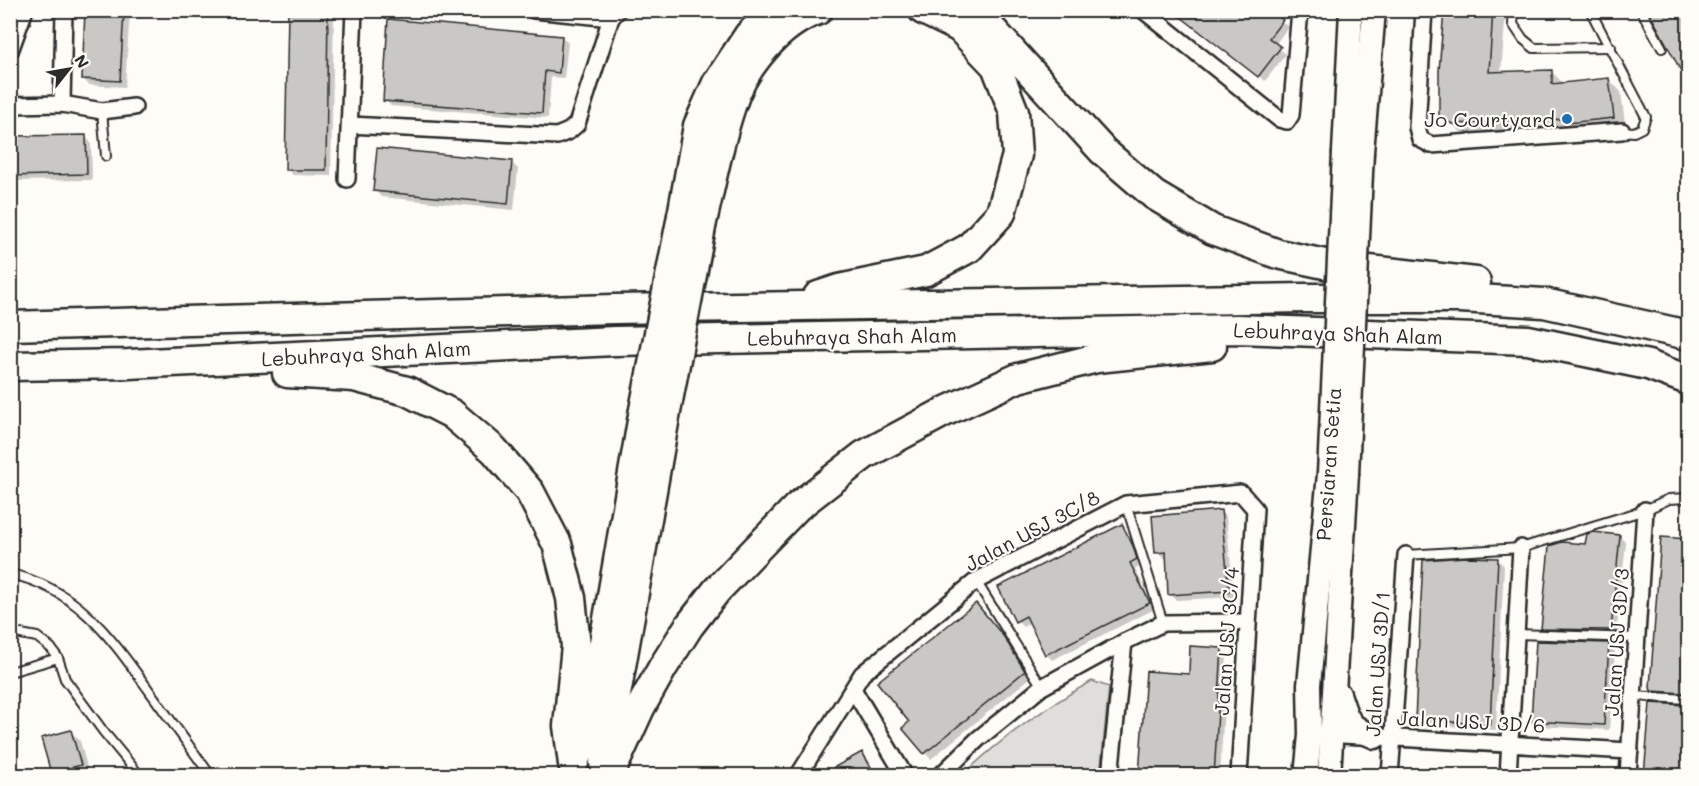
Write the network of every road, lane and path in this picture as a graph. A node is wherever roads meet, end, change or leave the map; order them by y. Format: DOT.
graph roads {
  1 [pos="25,10"];
  2 [pos="64,10"];
  3 [pos="354,10"];
  4 [pos="534,10"];
  5 [pos="775,10"];
  6 [pos="818,10"];
  7 [pos="923,10"];
  8 [pos="965,10"];
  9 [pos="1143,10"];
  10 [pos="1300,10"];
  11 [pos="1351,10"];
  12 [pos="1374,10"];
  13 [pos="1424,10"];
  14 [pos="1514,10"];
  15 [pos="1590,10"];
  16 [pos="1641,10"];
  17 [pos="612,13"];
  18 [pos="1611,48"];
  19 [pos="1662,48"];
  20 [pos="10,51"];
  21 [pos="62,104"];
  22 [pos="10,105"];
  23 [pos="134,107"];
  24 [pos="102,111"];
  25 [pos="350,125"];
  26 [pos="1622,131"];
  27 [pos="1353,152"];
  28 [pos="106,156"];
  29 [pos="347,179"];
  30 [pos="692,219"];
  31 [pos="1545,303"];
  32 [pos="784,306"];
  33 [pos="10,326"];
  34 [pos="1324,332"];
  35 [pos="1689,335"];
  36 [pos="128,364"];
  37 [pos="10,366"];
  38 [pos="1689,380"];
  39 [pos="654,416"];
  40 [pos="1338,474"];
  41 [pos="1689,498"];
  42 [pos="1126,504"];
  43 [pos="1256,509"];
  44 [pos="1645,510"];
  45 [pos="1521,548"];
  46 [pos="1406,555"];
  47 [pos="10,574"];
  48 [pos="976,581"];
  49 [pos="1247,622"];
  50 [pos="1163,623"];
  51 [pos="10,632"];
  52 [pos="1516,634"];
  53 [pos="1637,638"];
  54 [pos="1124,642"];
  55 [pos="58,658"];
  56 [pos="10,672"];
  57 [pos="1335,684"];
  58 [pos="1042,687"];
  59 [pos="853,689"];
  60 [pos="1633,696"];
  61 [pos="1689,699"];
  62 [pos="1332,734"];
  63 [pos="1310,735"];
  64 [pos="1384,737"];
  65 [pos="1510,744"];
  66 [pos="1630,751"];
  67 [pos="571,770"];
  68 [pos="140,776"];
  69 [pos="211,776"];
  70 [pos="602,776"];
  71 [pos="609,776"];
  72 [pos="798,776"];
  73 [pos="905,776"];
  74 [pos="940,776"];
  75 [pos="1110,776"];
  76 [pos="1239,776"];
  77 [pos="1306,776"];
  78 [pos="1329,776"];
  79 [pos="1336,776"];
  80 [pos="1390,776"];
  81 [pos="1508,776"];
  82 [pos="1629,776"];
  1 -- 20 [label="street"];
  2 -- 21 [label="street"];
  3 -- 25 [label="street"];
  4 -- 17 [label="street"];
  5 -- 30 [label="highway"];
  6 -- 30 [label="highway"];
  7 -- 32 [label="highway"];
  8 -- 31 [label="highway"];
  9 -- 10 [label="street"];
  11 -- 27 [label="main road"];
  12 -- 27 [label="main road"];
  13 -- 26 [label="street"];
  14 -- 18 [label="lane"];
  15 -- 18 [label="lane"];
  16 -- 19 [label="lane"];
  17 -- 25 [label="street"];
  18 -- 26 [label="lane"];
  21 -- 22 [label="street"];
  21 -- 24 [label="street"];
  23 -- 24 [label="street"];
  24 -- 28 [label="lane"];
  25 -- 29 [label="street"];
  27 -- 40 [label="main road, Persiaran Setia, bridge"];
  30 -- 39 [label="highway, bridge"];
  31 -- 32 [label="highway, Lebuhraya Shah Alam"];
  31 -- 35 [label="highway, Lebuhraya Shah Alam"];
  32 -- 33 [label="highway, Lebuhraya Shah Alam"];
  34 -- 36 [label="highway, Lebuhraya Shah Alam"];
  34 -- 38 [label="highway, Lebuhraya Shah Alam"];
  34 -- 71 [label="highway"];
  36 -- 37 [label="highway, Lebuhraya Shah Alam"];
  36 -- 67 [label="highway"];
  39 -- 67 [label="highway"];
  39 -- 70 [label="highway"];
  40 -- 57 [label="main road, Persiaran Setia"];
  40 -- 63 [label="main road, Persiaran Setia"];
  41 -- 44 [label="lane"];
  42 -- 43 [label="street, Jalan USJ 3C/8"];
  42 -- 48 [label="street, Jalan USJ 3C/8"];
  42 -- 50 [label="lane"];
  43 -- 49 [label="street, Jalan USJ 3C/4"];
  44 -- 45 [label="lane"];
  44 -- 53 [label="street, Jalan USJ 3D/3"];
  45 -- 46 [label="lane"];
  45 -- 52 [label="street"];
  46 -- 64 [label="street, Jalan USJ 3D/1"];
  47 -- 69 [label="lane"];
  48 -- 58 [label="lane"];
  48 -- 59 [label="street, Jalan USJ 3C/8"];
  49 -- 50 [label="street"];
  49 -- 76 [label="street, Jalan USJ 3C/4"];
  50 -- 54 [label="street"];
  51 -- 55 [label="lane"];
  52 -- 53 [label="lane"];
  52 -- 65 [label="street"];
  53 -- 60 [label="street, Jalan USJ 3D/3"];
  54 -- 58 [label="street"];
  54 -- 75 [label="street"];
  55 -- 56 [label="lane"];
  55 -- 68 [label="lane"];
  57 -- 62 [label="main road, Persiaran Setia"];
  57 -- 64 [label="main road"];
  58 -- 74 [label="street"];
  59 -- 72 [label="street, Jalan USJ 3C/8"];
  59 -- 73 [label="street"];
  60 -- 61 [label="lane"];
  60 -- 66 [label="street, Jalan USJ 3D/3"];
  62 -- 63 [label="street, Jalan USJ 3D/6"];
  62 -- 64 [label="street, Jalan USJ 3D/6"];
  62 -- 78 [label="main road, Persiaran Setia"];
  63 -- 77 [label="main road, Persiaran Setia"];
  64 -- 65 [label="street, Jalan USJ 3D/6"];
  64 -- 79 [label="main road"];
  64 -- 80 [label="street, Jalan USJ 3D/1"];
  65 -- 66 [label="street, Jalan USJ 3D/6"];
  65 -- 81 [label="street"];
  66 -- 82 [label="street, Jalan USJ 3D/3"];
}
